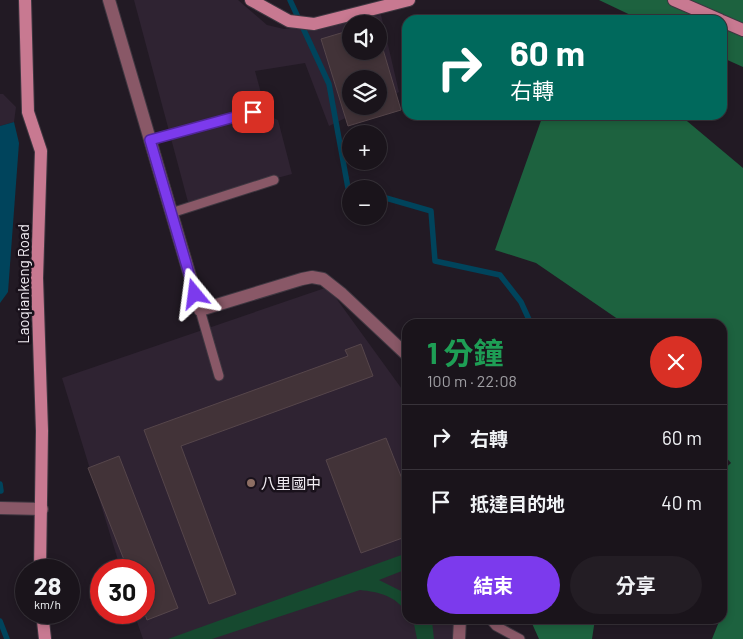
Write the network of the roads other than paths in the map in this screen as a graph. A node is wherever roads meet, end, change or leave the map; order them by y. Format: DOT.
graph roads {
  1 [pos="25,0"];
  2 [pos="109,0"];
  3 [pos="252,0"];
  4 [pos="409,0"];
  5 [pos="674,0"];
  6 [pos="709,15"];
  7 [pos="727,23"];
  8 [pos="743,30"];
  9 [pos="253,112"];
  10 [pos="150,140"];
  11 [pos="274,180"];
  12 [pos="171,213"];
  13 [pos="200,310"];
  14 [pos="402,350"];
  15 [pos="219,376"];
  16 [pos="0,508"];
  17 [pos="42,509"];
  18 [pos="40,559"];
  19 [pos="43,624"];
  20 [pos="460,624"];
  21 [pos="494,624"];
  22 [pos="45,639"];
  23 [pos="459,639"];
  24 [pos="520,639"];
  1 -- 17 [label="street, Laoqiankeng Road"];
  2 -- 10 [label="street"];
  3 -- 4 [label="street"];
  5 -- 6 [label="street"];
  7 -- 8 [label="street"];
  9 -- 10 [label="lane"];
  10 -- 12 [label="street"];
  11 -- 12 [label="lane"];
  12 -- 13 [label="street"];
  13 -- 14 [label="street"];
  13 -- 15 [label="lane"];
  16 -- 17 [label="street"];
  17 -- 18 [label="street, Laoqiankeng Road"];
  19 -- 22 [label="street"];
  20 -- 23 [label="street"];
  21 -- 24 [label="lane"];
}
